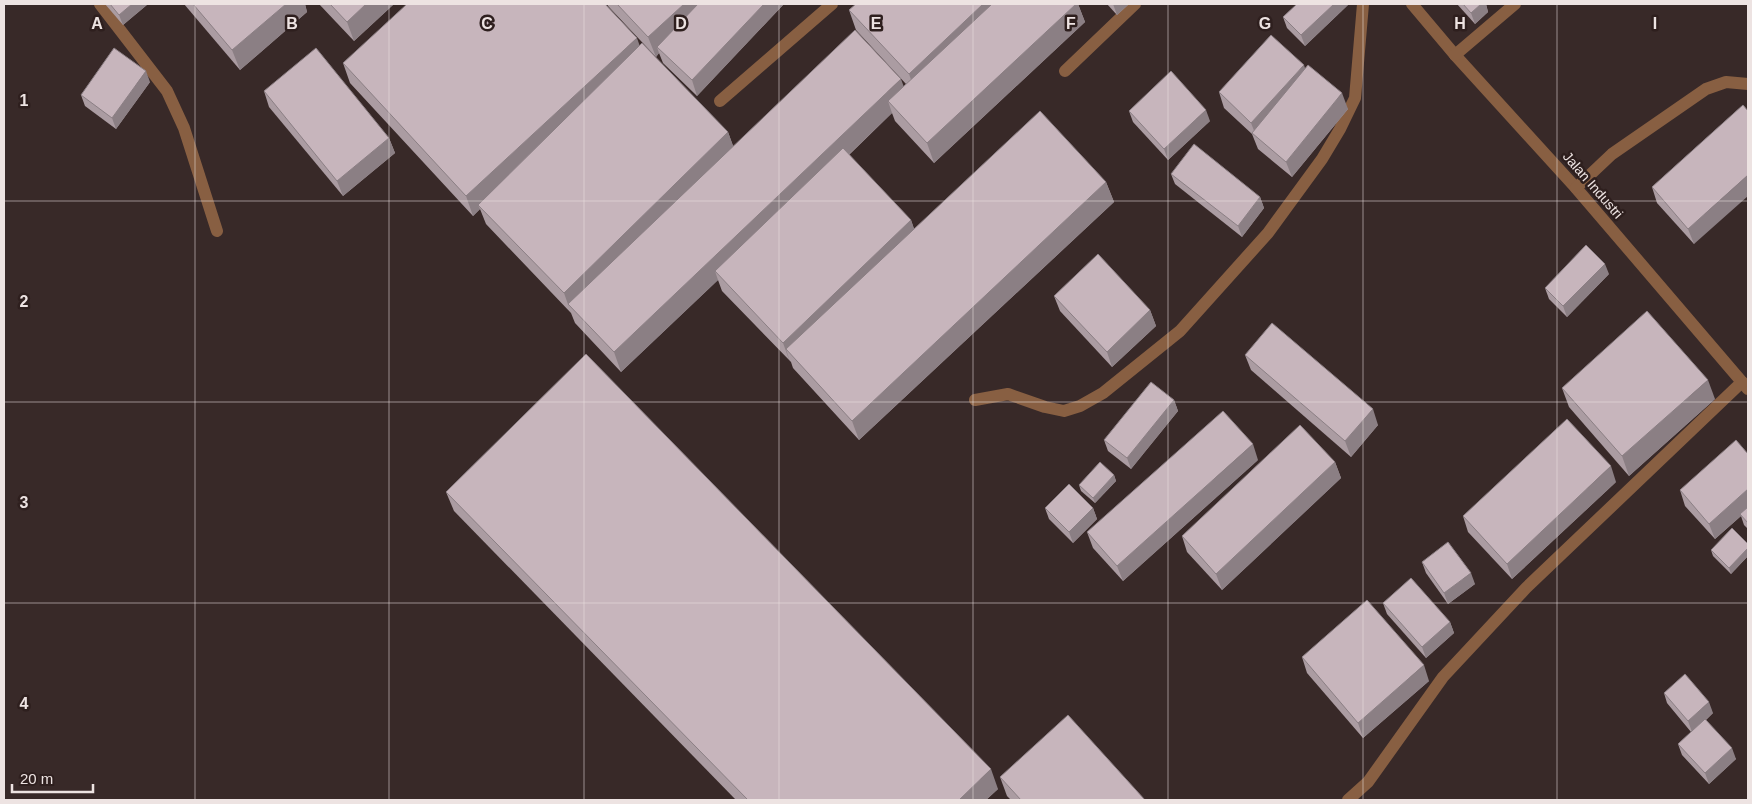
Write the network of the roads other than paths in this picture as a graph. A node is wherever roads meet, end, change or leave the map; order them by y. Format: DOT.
graph roads {
  1 [pos="100,4"];
  2 [pos="832,4"];
  3 [pos="1135,4"];
  4 [pos="1363,4"];
  5 [pos="1412,4"];
  6 [pos="1515,4"];
  7 [pos="1455,55"];
  8 [pos="1065,71"];
  9 [pos="1748,84"];
  10 [pos="720,101"];
  11 [pos="1576,188"];
  12 [pos="217,231"];
  13 [pos="1745,385"];
  14 [pos="974,400"];
  15 [pos="1348,800"];
  1 -- 12 [label="street"];
  2 -- 10 [label="street"];
  3 -- 8 [label="street"];
  4 -- 14 [label="street"];
  5 -- 7 [label="street, Jalan Industri"];
  6 -- 7 [label="street"];
  7 -- 11 [label="street, Jalan Industri"];
  9 -- 11 [label="street"];
  11 -- 13 [label="street, Jalan Industri"];
  13 -- 15 [label="street"];
}
